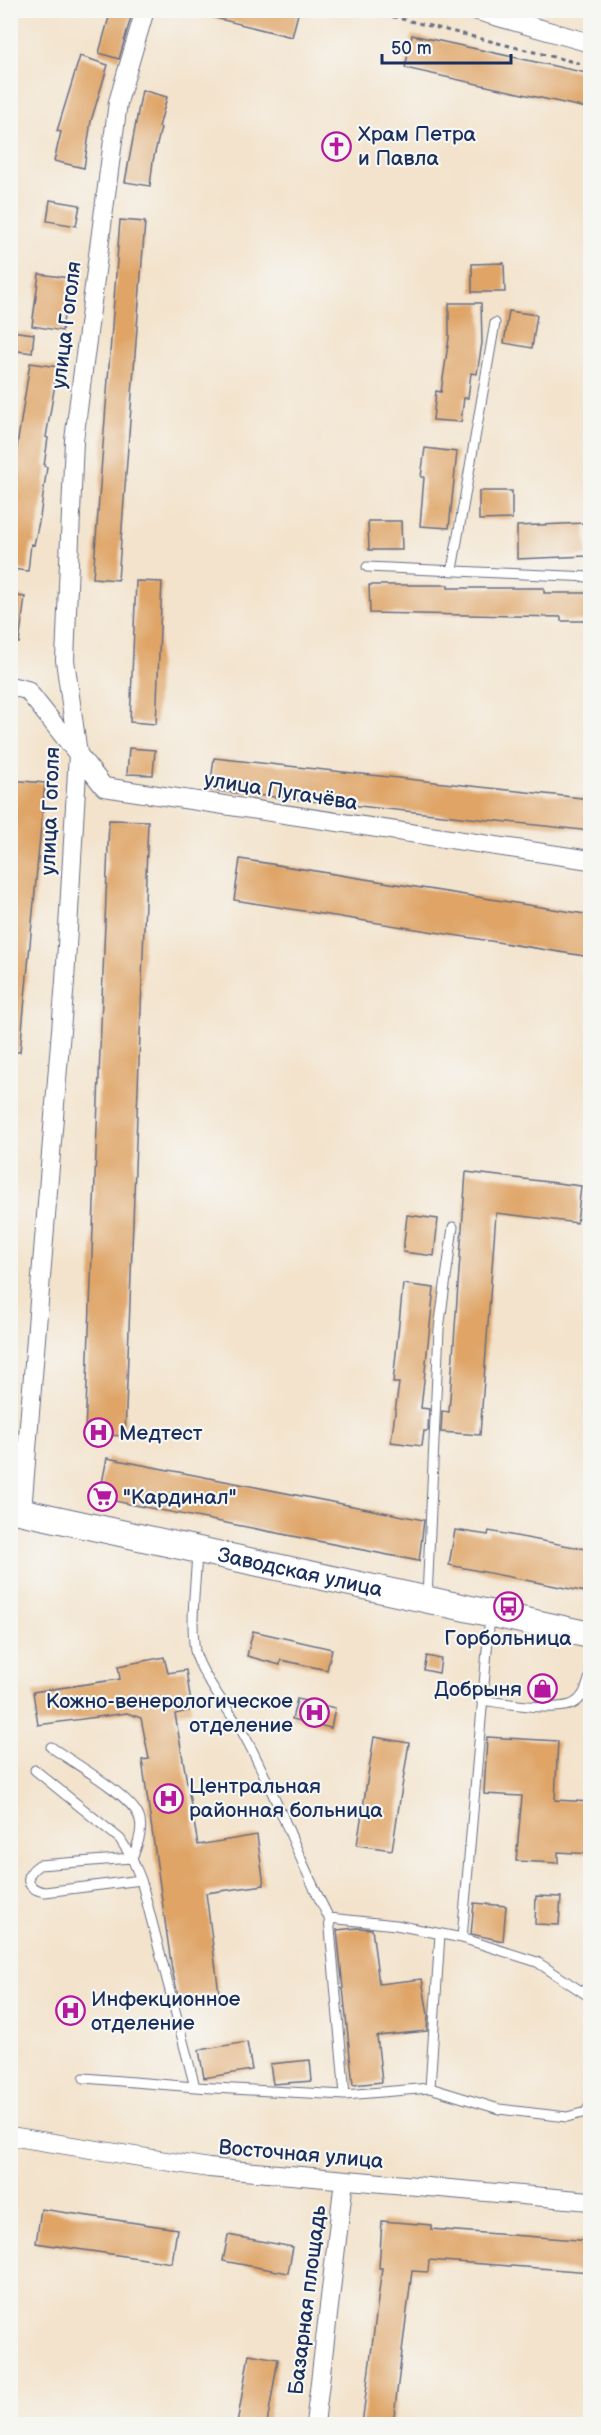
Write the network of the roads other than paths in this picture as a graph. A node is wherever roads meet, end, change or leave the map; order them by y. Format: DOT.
graph roads {
  1 [pos="145,10"];
  2 [pos="474,10"];
  3 [pos="591,43"];
  4 [pos="495,323"];
  5 [pos="367,567"];
  6 [pos="452,570"];
  7 [pos="591,577"];
  8 [pos="10,686"];
  9 [pos="78,754"];
  10 [pos="591,860"];
  11 [pos="453,1227"];
  12 [pos="16,1510"];
  13 [pos="197,1550"];
  14 [pos="427,1599"];
  15 [pos="490,1613"];
  16 [pos="591,1635"];
  17 [pos="591,1676"];
  18 [pos="481,1700"];
  19 [pos="51,1747"];
  20 [pos="35,1770"];
  21 [pos="132,1858"];
  22 [pos="141,1880"];
  23 [pos="329,1918"];
  24 [pos="440,1934"];
  25 [pos="462,1938"];
  26 [pos="591,1997"];
  27 [pos="84,2078"];
  28 [pos="195,2087"];
  29 [pos="430,2088"];
  30 [pos="345,2095"];
  31 [pos="591,2105"];
  32 [pos="10,2136"];
  33 [pos="344,2180"];
  34 [pos="591,2201"];
  35 [pos="315,2424"];
  1 -- 9 [label="street, улица Гоголя"];
  2 -- 3 [label="street"];
  4 -- 6 [label="lane"];
  5 -- 6 [label="lane"];
  6 -- 7 [label="lane"];
  8 -- 9 [label="street, улица Пугачёва"];
  9 -- 10 [label="street, улица Пугачёва"];
  9 -- 12 [label="street, улица Гоголя"];
  11 -- 14 [label="lane"];
  12 -- 13 [label="street, Заводская улица"];
  13 -- 14 [label="street, Заводская улица"];
  13 -- 23 [label="lane"];
  14 -- 15 [label="street, Заводская улица"];
  15 -- 16 [label="street, Заводская улица"];
  15 -- 18 [label="lane"];
  17 -- 18 [label="lane"];
  18 -- 25 [label="lane"];
  19 -- 21 [label="lane"];
  20 -- 21 [label="lane"];
  21 -- 22 [label="lane"];
  21 -- 22 [label="lane"];
  22 -- 28 [label="lane"];
  23 -- 24 [label="lane"];
  23 -- 30 [label="lane"];
  24 -- 25 [label="lane"];
  24 -- 29 [label="lane"];
  25 -- 26 [label="lane"];
  27 -- 28 [label="lane"];
  28 -- 30 [label="lane"];
  29 -- 30 [label="lane"];
  29 -- 31 [label="lane"];
  32 -- 33 [label="street, Восточная улица"];
  33 -- 34 [label="street, Восточная улица"];
  33 -- 35 [label="street, Базарная площадь"];
}
